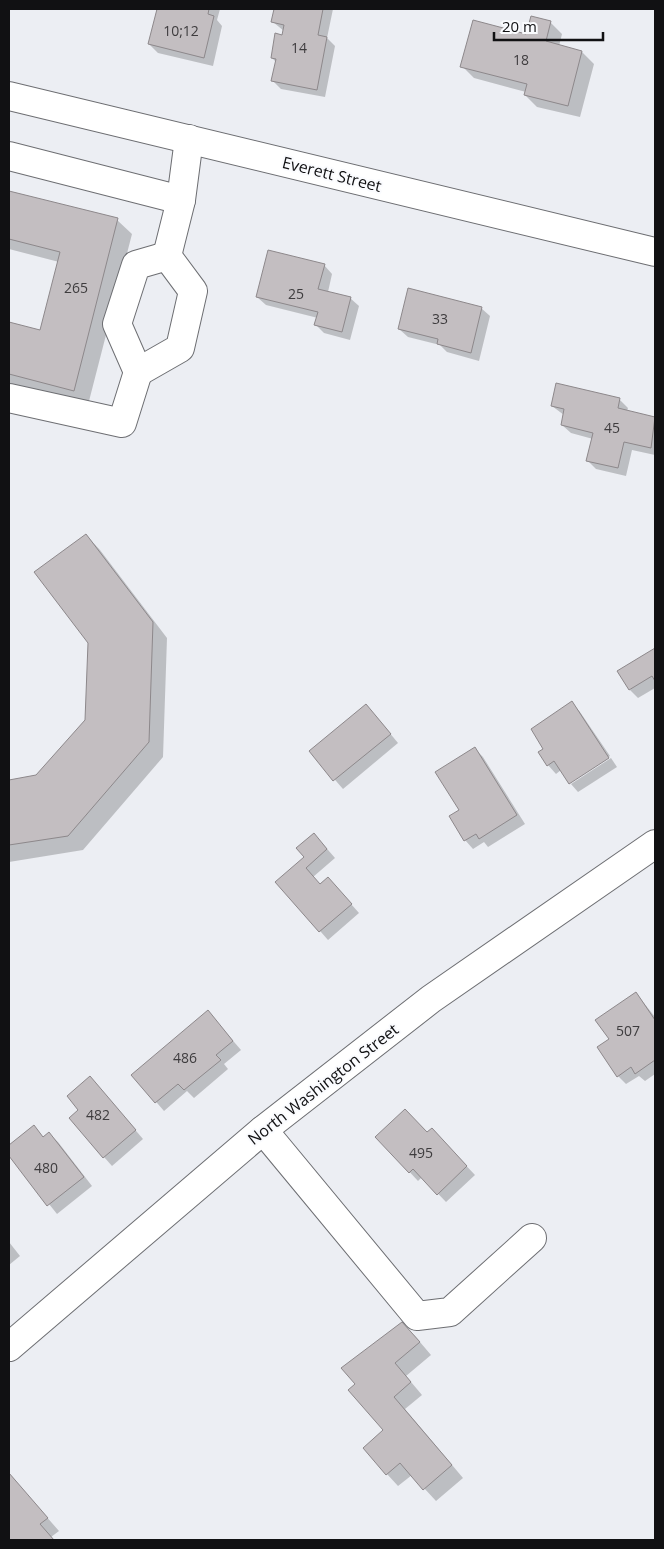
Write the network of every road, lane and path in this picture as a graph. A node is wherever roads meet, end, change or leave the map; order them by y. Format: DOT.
graph roads {
  1 [pos="9,96"];
  2 [pos="189,140"];
  3 [pos="9,156"];
  4 [pos="181,200"];
  5 [pos="655,252"];
  6 [pos="167,256"];
  7 [pos="138,372"];
  8 [pos="9,398"];
  9 [pos="655,844"];
  10 [pos="263,1130"];
  11 [pos="532,1238"];
  12 [pos="9,1347"];
  1 -- 2 [label="main road, Everett Street"];
  2 -- 4 [label="main road"];
  2 -- 5 [label="main road, Everett Street"];
  3 -- 4 [label="main road"];
  4 -- 6 [label="main road"];
  6 -- 7 [label="main road"];
  6 -- 7 [label="main road"];
  7 -- 8 [label="main road"];
  9 -- 10 [label="main road, North Washington Street"];
  10 -- 11 [label="main road"];
  10 -- 12 [label="main road, North Washington Street"];
}
